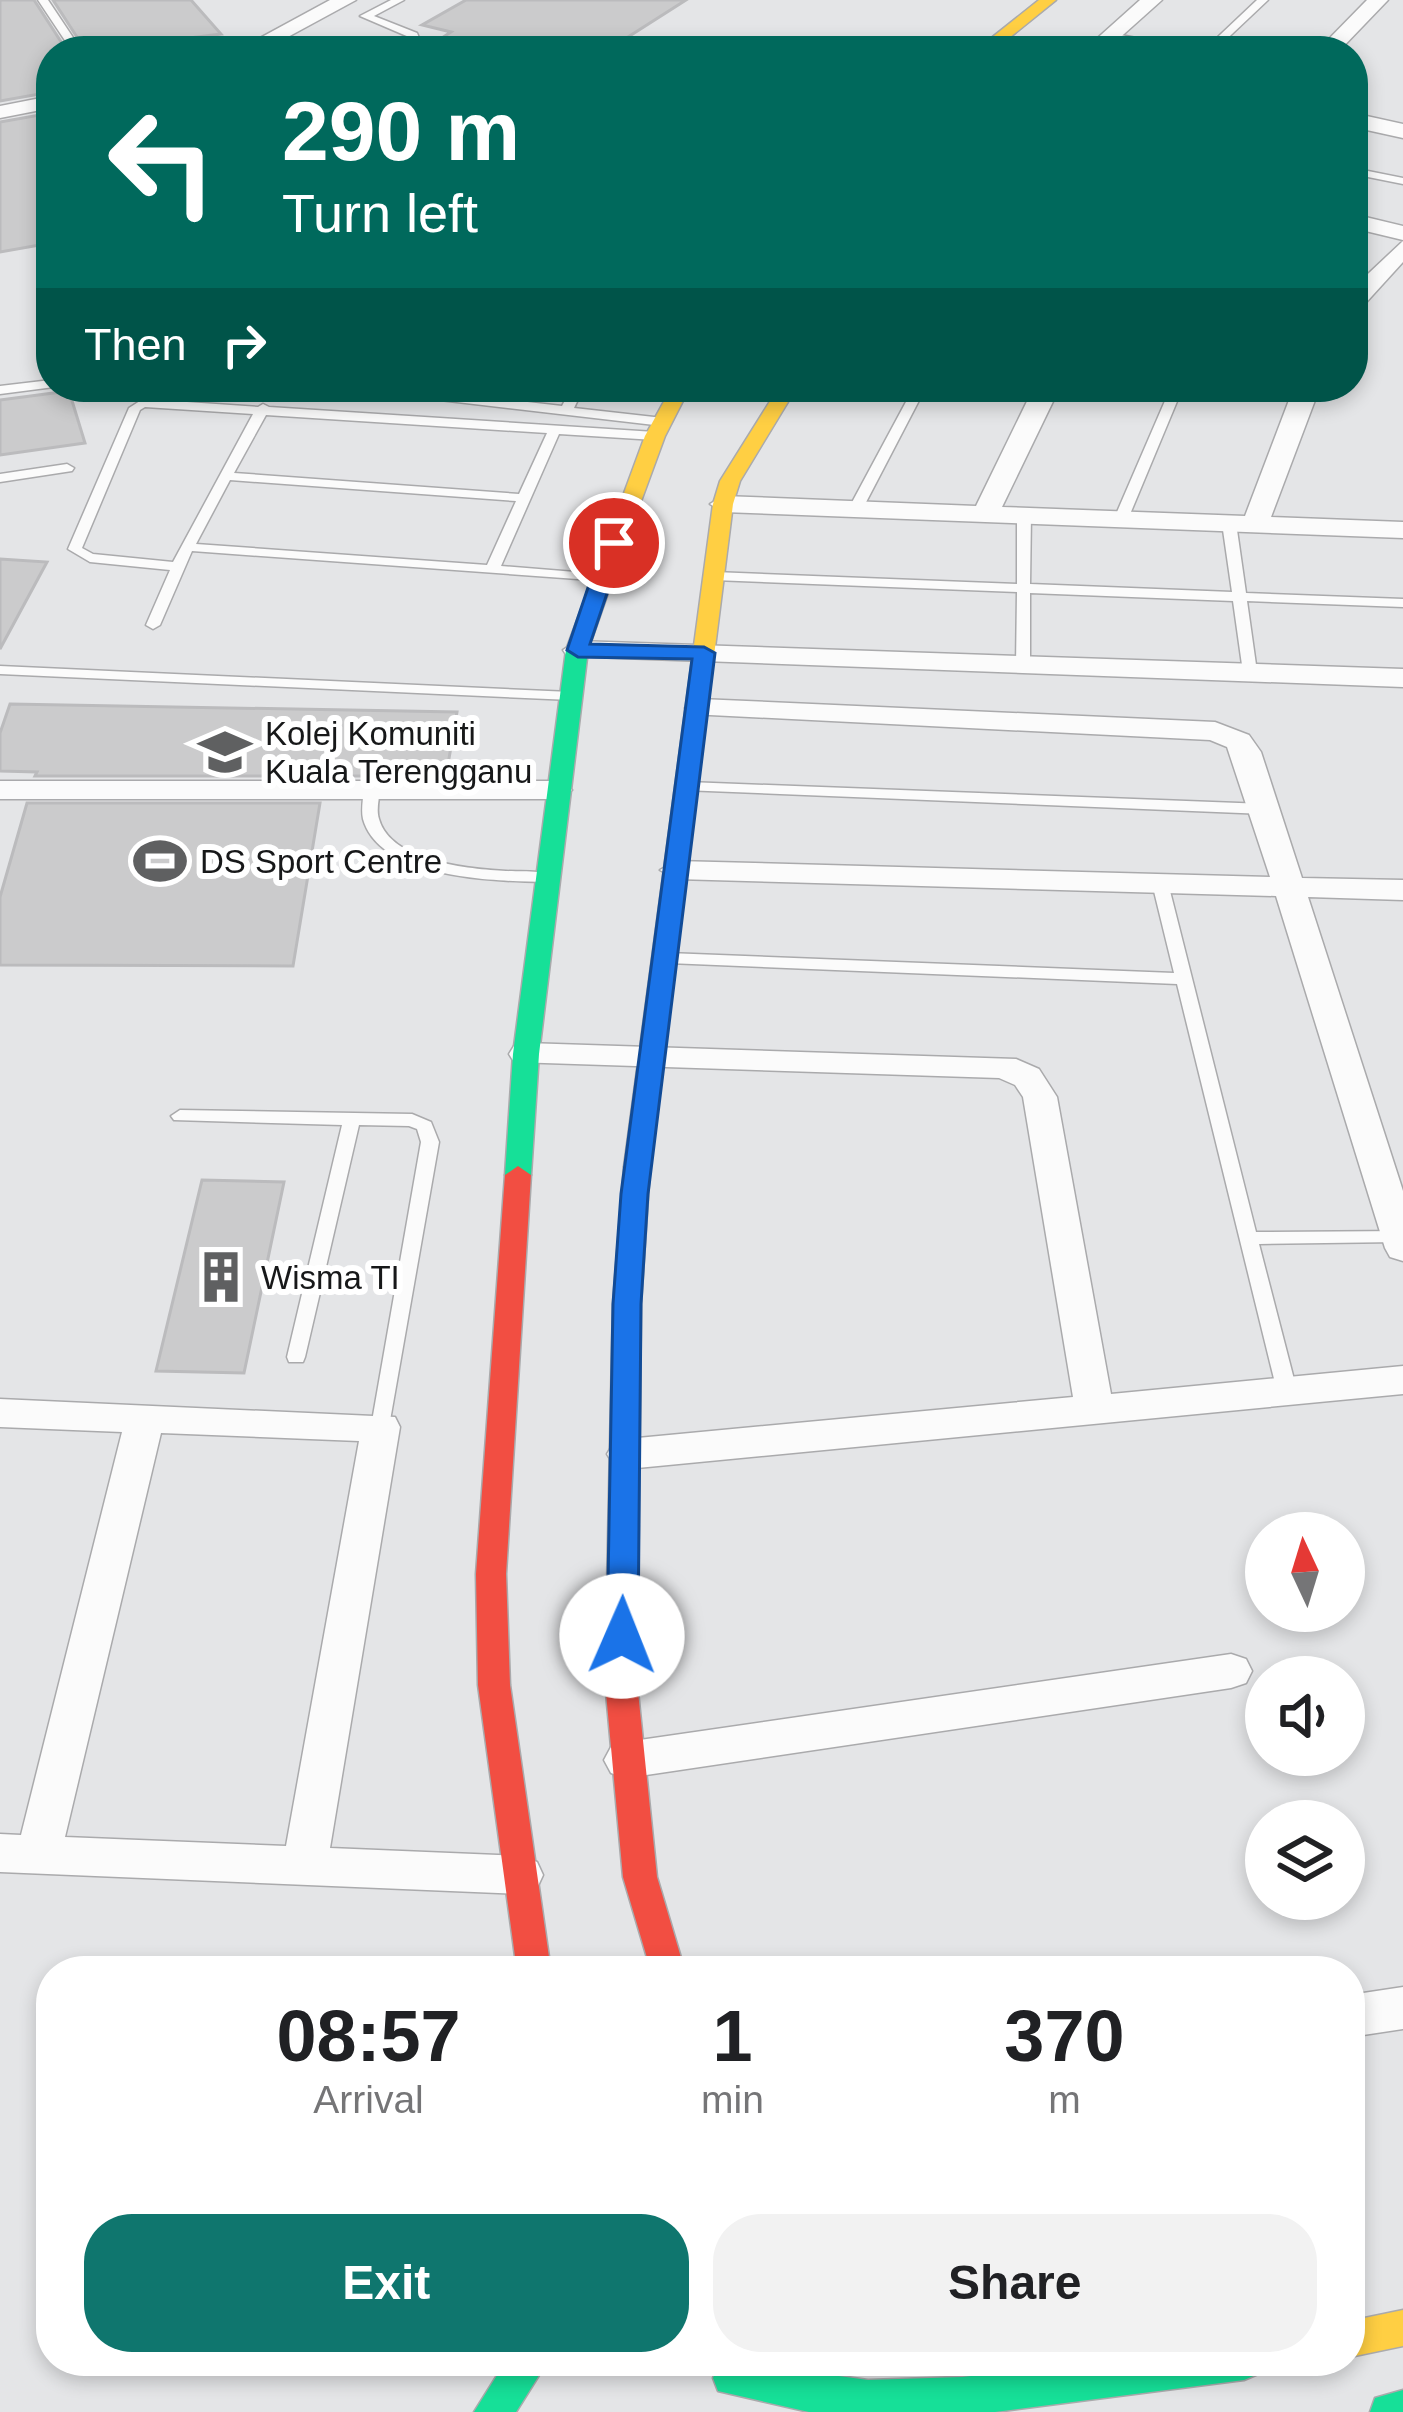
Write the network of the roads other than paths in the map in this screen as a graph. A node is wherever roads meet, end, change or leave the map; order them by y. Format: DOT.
graph roads {
  1 [pos="43,0"];
  2 [pos="346,0"];
  3 [pos="399,0"];
  4 [pos="1048,0"];
  5 [pos="1152,0"];
  6 [pos="1263,0"];
  7 [pos="1378,0"];
  8 [pos="67,36"];
  9 [pos="275,36"];
  10 [pos="414,36"];
  11 [pos="1002,36"];
  12 [pos="1111,36"];
  13 [pos="1224,36"];
  14 [pos="1342,36"];
  15 [pos="36,105"];
  16 [pos="0,112"];
  17 [pos="1368,123"];
  18 [pos="1403,131"];
  19 [pos="1368,174"];
  20 [pos="1403,181"];
  21 [pos="1368,225"];
  22 [pos="1403,233"];
  23 [pos="1403,248"];
  24 [pos="1368,281"];
  25 [pos="36,386"];
  26 [pos="0,390"];
  27 [pos="153,402"];
  28 [pos="171,402"];
  29 [pos="495,402"];
  30 [pos="570,402"];
  31 [pos="673,402"];
  32 [pos="779,402"];
  33 [pos="912,402"];
  34 [pos="1032,402"];
  35 [pos="1171,402"];
  36 [pos="1301,402"];
  37 [pos="263,408"];
  38 [pos="566,410"];
  39 [pos="555,429"];
  40 [pos="659,429"];
  41 [pos="67,468"];
  42 [pos="226,476"];
  43 [pos="0,478"];
  44 [pos="524,498"];
  45 [pos="723,503"];
  46 [pos="856,508"];
  47 [pos="986,513"];
  48 [pos="1024,514"];
  49 [pos="1121,519"];
  50 [pos="1242,524"];
  51 [pos="1402,527"];
  52 [pos="188,547"];
  53 [pos="179,567"];
  54 [pos="492,570"];
  55 [pos="713,576"];
  56 [pos="600,578"];
  57 [pos="1022,588"];
  58 [pos="1240,597"];
  59 [pos="1403,603"];
  60 [pos="153,625"];
  61 [pos="578,650"];
  62 [pos="1023,664"];
  63 [pos="0,670"];
  64 [pos="1250,672"];
  65 [pos="1403,678"];
  66 [pos="702,679"];
  67 [pos="571,696"];
  68 [pos="688,787"];
  69 [pos="0,790"];
  70 [pos="372,790"];
  71 [pos="557,790"];
  72 [pos="1264,809"];
  73 [pos="676,870"];
  74 [pos="547,877"];
  75 [pos="1160,883"];
  76 [pos="1289,887"];
  77 [pos="1403,890"];
  78 [pos="668,958"];
  79 [pos="1184,980"];
  80 [pos="526,1054"];
  81 [pos="654,1056"];
  82 [pos="180,1116"];
  83 [pos="352,1118"];
  84 [pos="1249,1238"];
  85 [pos="1401,1242"];
  86 [pos="296,1357"];
  87 [pos="1403,1380"];
  88 [pos="1287,1391"];
  89 [pos="1094,1409"];
  90 [pos="0,1413"];
  91 [pos="145,1419"];
  92 [pos="381,1427"];
  93 [pos="627,1454"];
  94 [pos="1231,1671"];
  95 [pos="626,1760"];
  96 [pos="19,1854"];
  97 [pos="305,1866"];
  98 [pos="521,1875"];
  99 [pos="532,1956"];
  100 [pos="664,1956"];
  101 [pos="1403,2008"];
  102 [pos="1365,2014"];
  103 [pos="1403,2328"];
  104 [pos="1365,2336"];
  105 [pos="517,2376"];
  106 [pos="727,2376"];
  107 [pos="747,2376"];
  108 [pos="1124,2376"];
  109 [pos="495,2404"];
  110 [pos="1403,2410"];
  111 [pos="466,2412"];
  112 [pos="750,2412"];
  113 [pos="1389,2412"];
  1 -- 8 [label="lane"];
  2 -- 9 [label="street"];
  3 -- 10 [label="lane"];
  4 -- 11 [label="street"];
  5 -- 12 [label="street"];
  6 -- 13 [label="lane"];
  7 -- 14 [label="street"];
  15 -- 16 [label="street"];
  17 -- 18 [label="street"];
  19 -- 20 [label="lane"];
  21 -- 22 [label="street"];
  23 -- 24 [label="street"];
  25 -- 26 [label="lane"];
  27 -- 53 [label="lane"];
  28 -- 37 [label="lane"];
  29 -- 38 [label="lane"];
  30 -- 38 [label="lane"];
  31 -- 40 [label="street"];
  32 -- 45 [label="street"];
  33 -- 46 [label="lane"];
  34 -- 47 [label="street"];
  35 -- 49 [label="lane"];
  36 -- 50 [label="street"];
  37 -- 39 [label="lane"];
  37 -- 42 [label="lane"];
  38 -- 40 [label="lane"];
  39 -- 40 [label="lane"];
  39 -- 44 [label="lane"];
  40 -- 56 [label="street"];
  41 -- 43 [label="lane"];
  42 -- 44 [label="lane"];
  42 -- 52 [label="lane"];
  44 -- 54 [label="lane"];
  45 -- 46 [label="street"];
  45 -- 55 [label="street"];
  46 -- 47 [label="street"];
  47 -- 48 [label="street"];
  48 -- 49 [label="street"];
  48 -- 57 [label="lane"];
  49 -- 50 [label="street"];
  50 -- 51 [label="street"];
  50 -- 58 [label="lane"];
  52 -- 53 [label="lane"];
  52 -- 54 [label="lane"];
  53 -- 60 [label="lane"];
  54 -- 56 [label="lane"];
  55 -- 57 [label="lane"];
  55 -- 66 [label="street"];
  56 -- 61 [label="street"];
  57 -- 58 [label="lane"];
  57 -- 62 [label="lane"];
  58 -- 59 [label="lane"];
  58 -- 64 [label="lane"];
  61 -- 66 [label="street"];
  61 -- 67 [label="street"];
  62 -- 64 [label="street"];
  62 -- 66 [label="street"];
  63 -- 67 [label="lane"];
  64 -- 65 [label="street"];
  66 -- 68 [label="street"];
  66 -- 72 [label="street"];
  67 -- 71 [label="street"];
  68 -- 72 [label="lane"];
  68 -- 73 [label="street"];
  69 -- 70 [label="street"];
  70 -- 71 [label="street"];
  70 -- 74 [label="lane"];
  71 -- 74 [label="street"];
  72 -- 76 [label="street"];
  73 -- 75 [label="street"];
  73 -- 78 [label="street"];
  74 -- 80 [label="street"];
  75 -- 76 [label="street"];
  75 -- 79 [label="lane"];
  76 -- 77 [label="street"];
  76 -- 85 [label="street"];
  78 -- 79 [label="lane"];
  78 -- 81 [label="street"];
  79 -- 84 [label="lane"];
  80 -- 81 [label="street"];
  80 -- 98 [label="street"];
  81 -- 89 [label="street"];
  81 -- 93 [label="street"];
  82 -- 83 [label="lane"];
  83 -- 86 [label="lane"];
  83 -- 92 [label="lane"];
  84 -- 85 [label="lane"];
  84 -- 88 [label="lane"];
  87 -- 88 [label="street"];
  88 -- 89 [label="street"];
  89 -- 93 [label="street"];
  90 -- 91 [label="street"];
  91 -- 92 [label="street"];
  91 -- 96 [label="street"];
  92 -- 97 [label="street"];
  93 -- 95 [label="street"];
  94 -- 95 [label="street"];
  95 -- 100 [label="street"];
  96 -- 97 [label="street"];
  97 -- 98 [label="street"];
  98 -- 99 [label="street"];
  101 -- 102 [label="street"];
  103 -- 104 [label="street"];
  105 -- 109 [label="street"];
  106 -- 112 [label="street"];
  107 -- 108 [label="street"];
  109 -- 111 [label="street"];
  110 -- 113 [label="street"];
}
